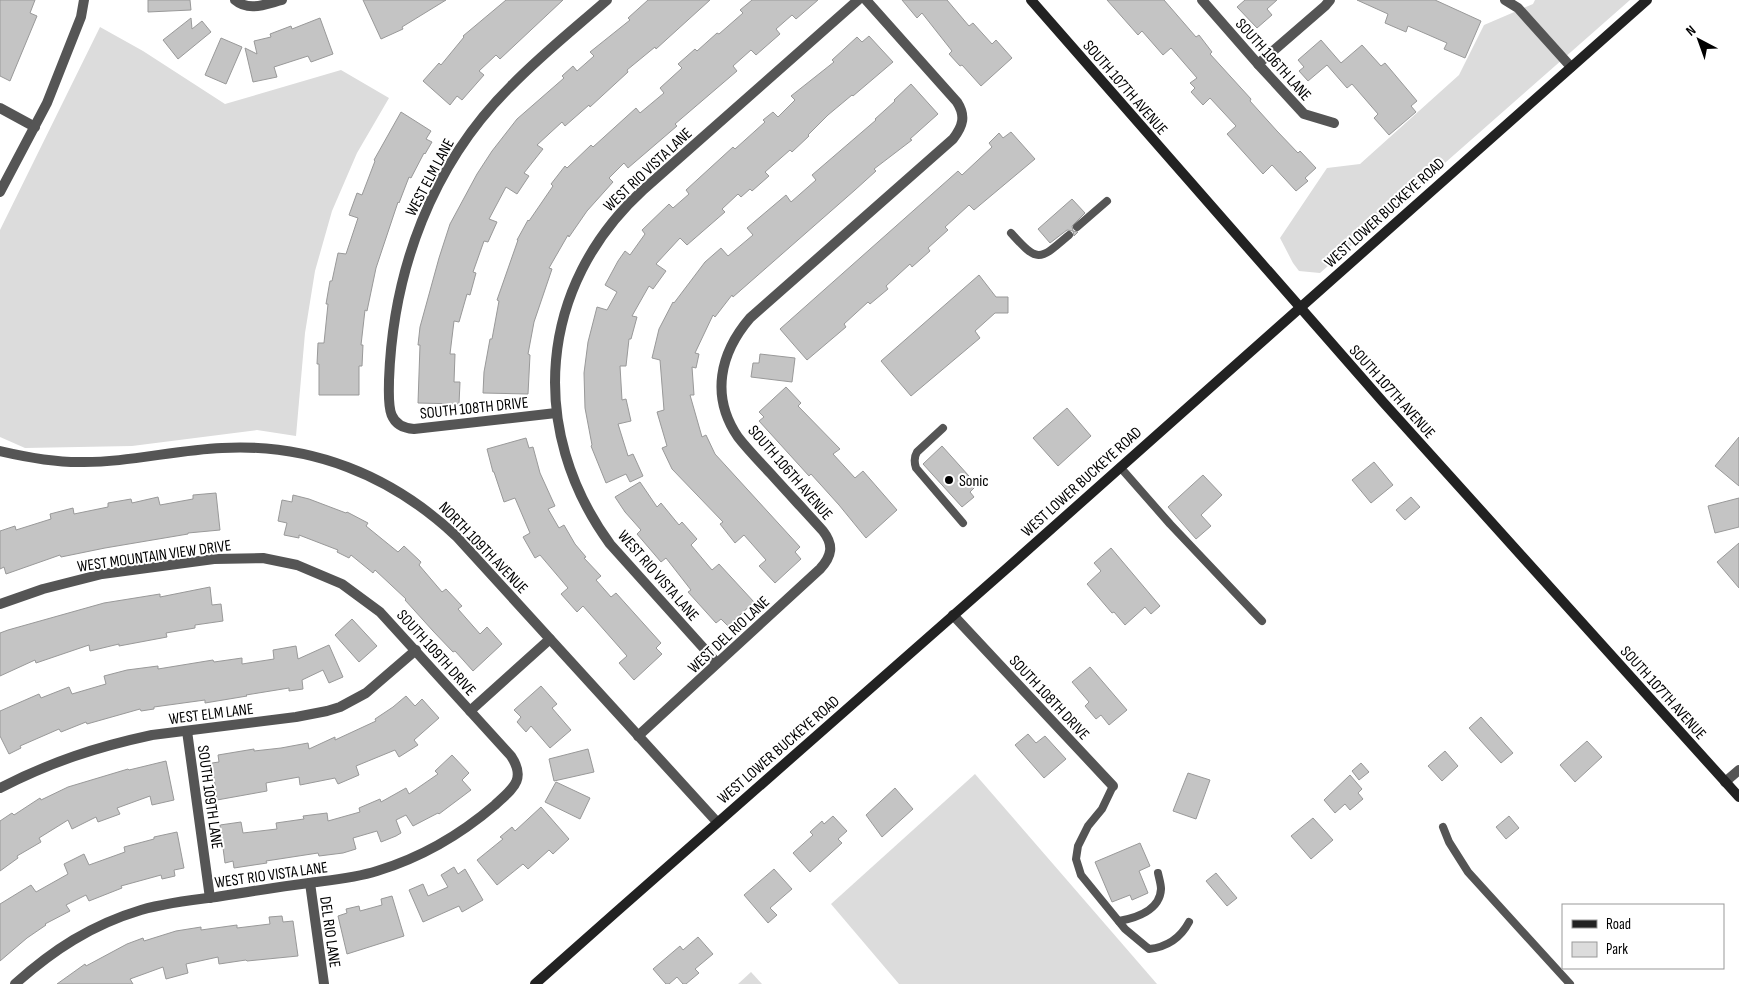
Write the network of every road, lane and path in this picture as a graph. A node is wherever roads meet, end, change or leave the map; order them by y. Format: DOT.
graph roads {
  1 [pos="84,0"];
  2 [pos="235,0"];
  3 [pos="282,0"];
  4 [pos="607,0"];
  5 [pos="858,0"];
  6 [pos="866,0"];
  7 [pos="1031,0"];
  8 [pos="1202,0"];
  9 [pos="1330,0"];
  10 [pos="1505,0"];
  11 [pos="1647,0"];
  12 [pos="1520,4"];
  13 [pos="1258,64"];
  14 [pos="1571,67"];
  15 [pos="0,108"];
  16 [pos="1334,123"];
  17 [pos="34,127"];
  18 [pos="0,192"];
  19 [pos="1107,201"];
  20 [pos="1077,228"];
  21 [pos="1011,232"];
  22 [pos="1069,234"];
  23 [pos="1299,307"];
  24 [pos="556,413"];
  25 [pos="396,423"];
  26 [pos="944,428"];
  27 [pos="0,451"];
  28 [pos="1120,467"];
  29 [pos="963,523"];
  30 [pos="831,549"];
  31 [pos="313,570"];
  32 [pos="0,604"];
  33 [pos="954,615"];
  34 [pos="1262,621"];
  35 [pos="550,639"];
  36 [pos="416,650"];
  37 [pos="718,663"];
  38 [pos="470,711"];
  39 [pos="187,731"];
  40 [pos="638,736"];
  41 [pos="1739,770"];
  42 [pos="519,774"];
  43 [pos="1725,782"];
  44 [pos="1113,786"];
  45 [pos="0,788"];
  46 [pos="1739,797"];
  47 [pos="717,822"];
  48 [pos="1443,827"];
  49 [pos="1158,873"];
  50 [pos="310,883"];
  51 [pos="210,898"];
  52 [pos="1118,921"];
  53 [pos="1189,922"];
  54 [pos="15,984"];
  55 [pos="324,984"];
  56 [pos="535,984"];
  57 [pos="1570,984"];
  1 -- 17 [label="street"];
  2 -- 3 [label="street"];
  4 -- 25 [label="street, WEST ELM LANE"];
  5 -- 24 [label="street, WEST RIO VISTA LANE"];
  6 -- 30 [label="street, SOUTH 106TH AVENUE"];
  7 -- 23 [label="main road, SOUTH 107TH AVENUE"];
  8 -- 13 [label="street, SOUTH 106TH LANE"];
  9 -- 13 [label="street"];
  10 -- 12 [label="street"];
  11 -- 14 [label="main road, WEST LOWER BUCKEYE ROAD"];
  12 -- 14 [label="street"];
  13 -- 16 [label="street, SOUTH 106TH LANE"];
  14 -- 23 [label="main road, WEST LOWER BUCKEYE ROAD"];
  15 -- 17 [label="street"];
  17 -- 18 [label="street"];
  19 -- 20 [label="lane"];
  21 -- 22 [label="lane"];
  23 -- 28 [label="main road, WEST LOWER BUCKEYE ROAD"];
  23 -- 43 [label="main road, SOUTH 107TH AVENUE"];
  24 -- 25 [label="street, SOUTH 108TH DRIVE"];
  24 -- 37 [label="street, WEST RIO VISTA LANE"];
  26 -- 29 [label="lane"];
  27 -- 35 [label="street, NORTH 109TH AVENUE"];
  28 -- 33 [label="main road, WEST LOWER BUCKEYE ROAD"];
  28 -- 34 [label="lane"];
  30 -- 37 [label="street, WEST DEL RIO LANE"];
  31 -- 32 [label="street, WEST MOUNTAIN VIEW DRIVE"];
  31 -- 36 [label="street, SOUTH 109TH DRIVE"];
  33 -- 44 [label="street, SOUTH 108TH DRIVE"];
  33 -- 47 [label="main road, WEST LOWER BUCKEYE ROAD"];
  35 -- 38 [label="street"];
  35 -- 40 [label="street, NORTH 109TH AVENUE"];
  36 -- 38 [label="street, SOUTH 109TH DRIVE"];
  36 -- 39 [label="street, WEST ELM LANE"];
  37 -- 40 [label="street, WEST DEL RIO LANE"];
  38 -- 42 [label="street, SOUTH 109TH DRIVE"];
  39 -- 45 [label="street, WEST ELM LANE"];
  39 -- 51 [label="street, SOUTH 109TH LANE"];
  40 -- 47 [label="street, NORTH 109TH AVENUE"];
  41 -- 43 [label="street"];
  42 -- 50 [label="street, WEST RIO VISTA LANE"];
  43 -- 46 [label="main road, SOUTH 107TH AVENUE"];
  44 -- 52 [label="lane"];
  47 -- 56 [label="main road, WEST LOWER BUCKEYE ROAD"];
  48 -- 57 [label="lane"];
  49 -- 52 [label="lane"];
  50 -- 51 [label="street, WEST RIO VISTA LANE"];
  50 -- 55 [label="street, DEL RIO LANE"];
  51 -- 54 [label="street, WEST RIO VISTA LANE"];
  52 -- 53 [label="lane"];
}
